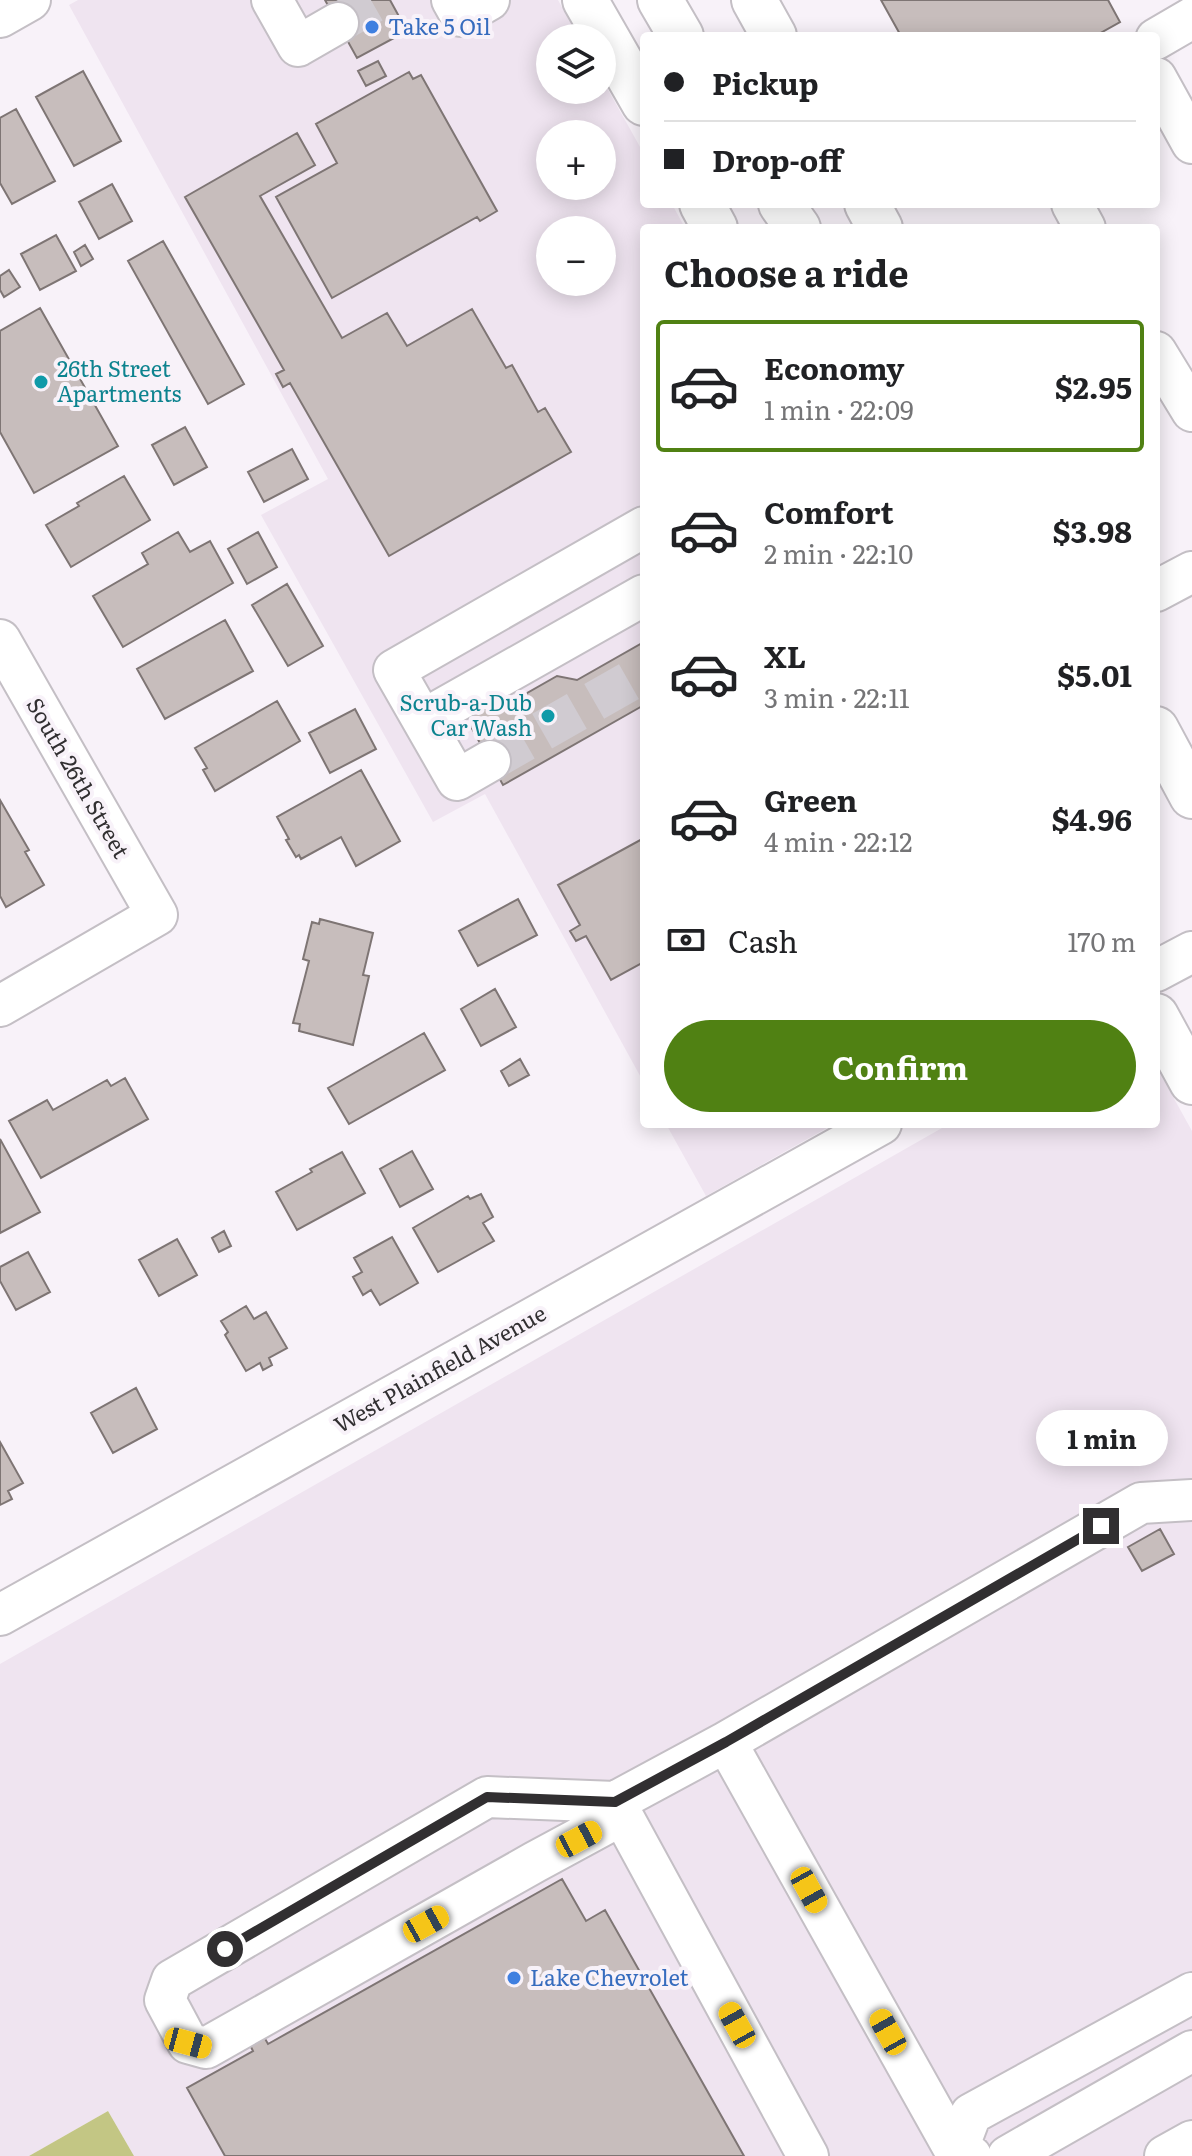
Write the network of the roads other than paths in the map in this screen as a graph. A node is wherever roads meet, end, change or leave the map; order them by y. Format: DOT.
graph roads {
  1 [pos="30,0"];
  2 [pos="272,0"];
  3 [pos="452,0"];
  4 [pos="489,0"];
  5 [pos="585,0"];
  6 [pos="660,0"];
  7 [pos="754,0"];
  8 [pos="0,17"];
  9 [pos="1192,18"];
  10 [pos="338,23"];
  11 [pos="679,32"];
  12 [pos="772,32"];
  13 [pos="1160,37"];
  14 [pos="1160,85"];
  15 [pos="640,96"];
  16 [pos="1192,143"];
  17 [pos="1160,359"];
  18 [pos="1192,411"];
  19 [pos="640,529"];
  20 [pos="1192,572"];
  21 [pos="1160,589"];
  22 [pos="640,597"];
  23 [pos="0,640"];
  24 [pos="423,720"];
  25 [pos="1160,736"];
  26 [pos="474,771"];
  27 [pos="1192,796"];
  28 [pos="1192,952"];
  29 [pos="1160,969"];
  30 [pos="0,1006"];
  31 [pos="1160,1023"];
  32 [pos="1192,1082"];
  33 [pos="874,1128"];
  34 [pos="1192,1500"];
  35 [pos="0,1615"];
  36 [pos="726,1742"];
  37 [pos="618,1809"];
  38 [pos="1192,1993"];
  39 [pos="1192,2051"];
  40 [pos="1192,2141"];
  41 [pos="959,2155"];
  42 [pos="808,2156"];
  43 [pos="1008,2156"];
  44 [pos="1165,2156"];
  1 -- 8 [label="street"];
  2 -- 10 [label="street"];
  3 -- 4 [label="street"];
  5 -- 15 [label="main road"];
  6 -- 11 [label="main road"];
  7 -- 12 [label="main road"];
  9 -- 13 [label="street"];
  14 -- 16 [label="street"];
  17 -- 18 [label="street"];
  19 -- 24 [label="street"];
  20 -- 21 [label="street"];
  22 -- 24 [label="street"];
  23 -- 30 [label="street, South 26th Street"];
  24 -- 26 [label="street"];
  25 -- 27 [label="main road"];
  28 -- 29 [label="street"];
  31 -- 32 [label="main road"];
  33 -- 35 [label="street, West Plainfield Avenue"];
  34 -- 36 [label="street"];
  36 -- 37 [label="street"];
  36 -- 41 [label="street"];
  37 -- 37 [label="street"];
  37 -- 42 [label="street"];
  38 -- 41 [label="street"];
  39 -- 43 [label="street"];
  40 -- 44 [label="street"];
}
